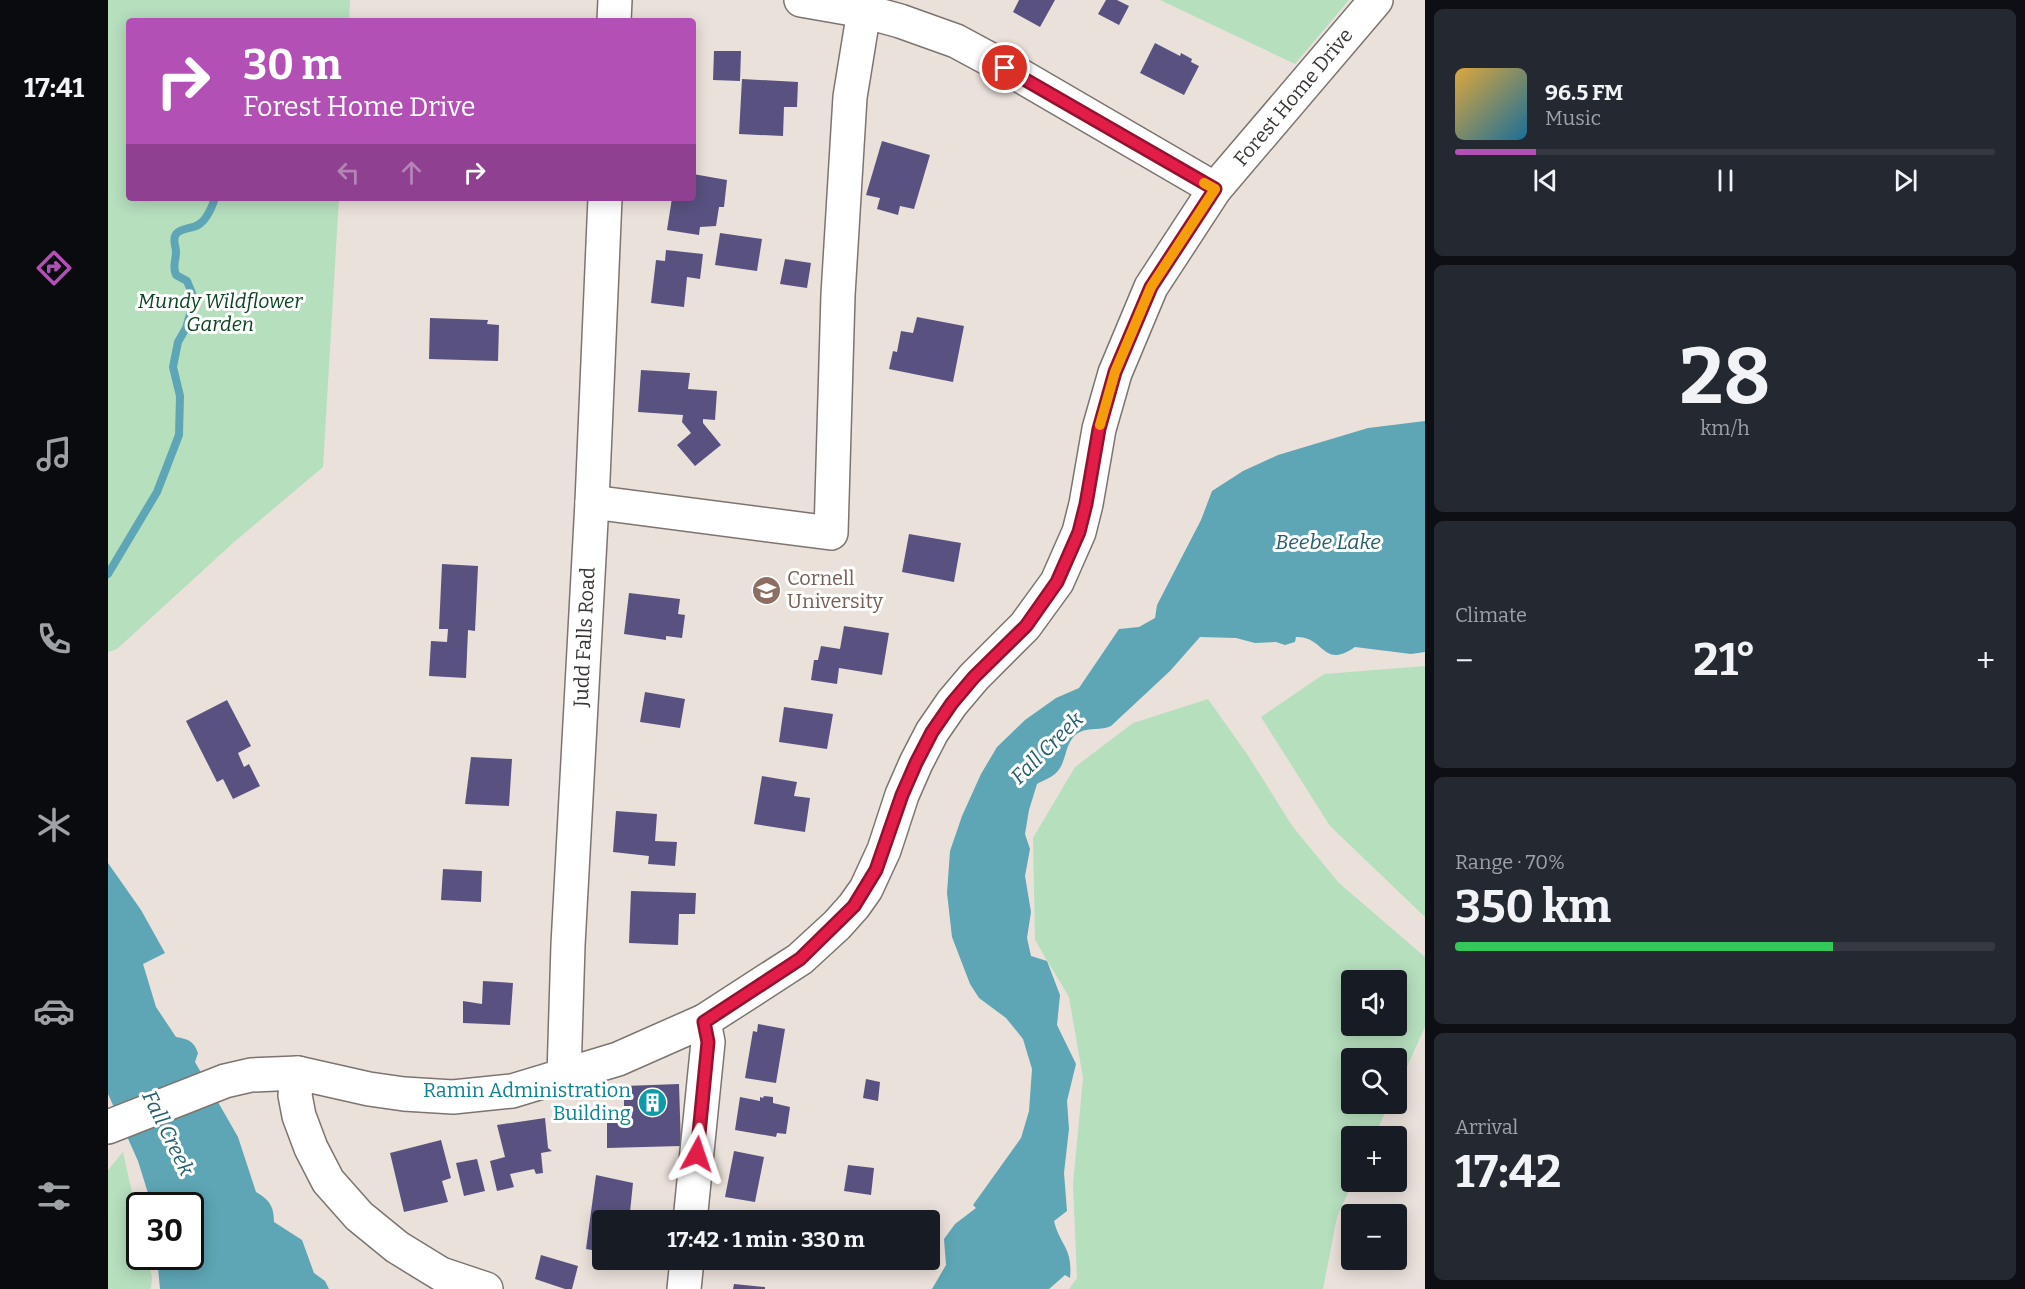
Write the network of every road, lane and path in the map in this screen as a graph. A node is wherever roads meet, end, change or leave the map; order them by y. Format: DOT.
graph roads {
  1 [pos="615,0"];
  2 [pos="801,0"];
  3 [pos="1376,0"];
  4 [pos="864,10"];
  5 [pos="614,18"];
  6 [pos="1215,189"];
  7 [pos="605,201"];
  8 [pos="592,502"];
  9 [pos="704,1022"];
  10 [pos="298,1073"];
  11 [pos="564,1075"];
  12 [pos="108,1126"];
  13 [pos="691,1210"];
  14 [pos="686,1270"];
  15 [pos="486,1289"];
  16 [pos="684,1289"];
  1 -- 5 [label="street"];
  2 -- 4 [label="street"];
  3 -- 6 [label="street, Forest Home Drive"];
  4 -- 6 [label="street"];
  4 -- 8 [label="street"];
  6 -- 9 [label="street, Forest Home Drive"];
  7 -- 8 [label="street, Judd Falls Road"];
  8 -- 11 [label="street, Judd Falls Road"];
  9 -- 11 [label="street, Forest Home Drive"];
  9 -- 13 [label="street"];
  10 -- 11 [label="street, Forest Home Drive"];
  10 -- 12 [label="street, Forest Home Drive"];
  10 -- 15 [label="street"];
  14 -- 16 [label="street"];
}
